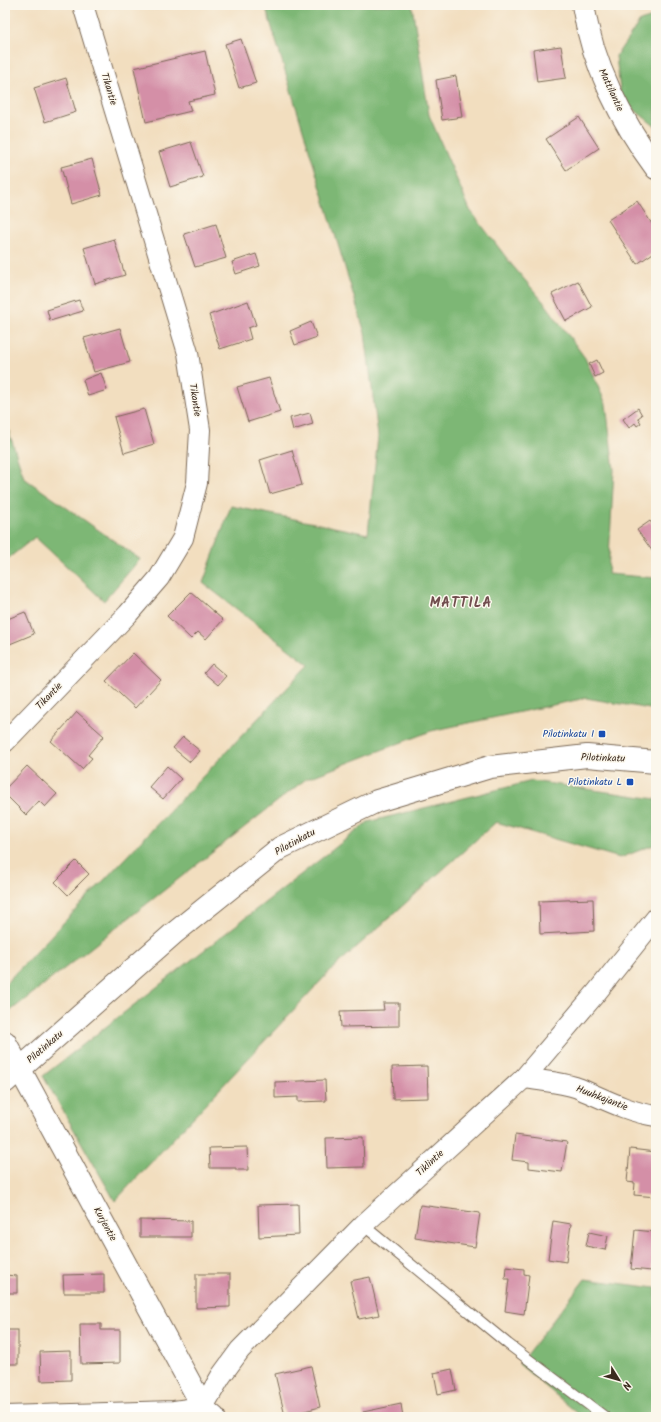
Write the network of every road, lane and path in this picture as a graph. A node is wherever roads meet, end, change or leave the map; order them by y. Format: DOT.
graph roads {
  1 [pos="83,5"];
  2 [pos="582,5"];
  3 [pos="656,168"];
  4 [pos="5,742"];
  5 [pos="656,762"];
  6 [pos="656,918"];
  7 [pos="5,1042"];
  8 [pos="12,1076"];
  9 [pos="524,1078"];
  10 [pos="656,1116"];
  11 [pos="363,1225"];
  12 [pos="209,1412"];
  13 [pos="5,1416"];
  14 [pos="605,1417"];
  1 -- 4 [label="street, Tikantie"];
  2 -- 3 [label="street, Mattilantie"];
  5 -- 8 [label="street, Pilotinkatu"];
  6 -- 9 [label="street, Tiklintie"];
  7 -- 8 [label="street, Kurjentie"];
  8 -- 12 [label="street, Kurjentie"];
  9 -- 10 [label="street, Huuhkajantie"];
  9 -- 11 [label="street, Tiklintie"];
  11 -- 12 [label="street, Tiklintie"];
  11 -- 14 [label="lane"];
  12 -- 13 [label="street"];
}
